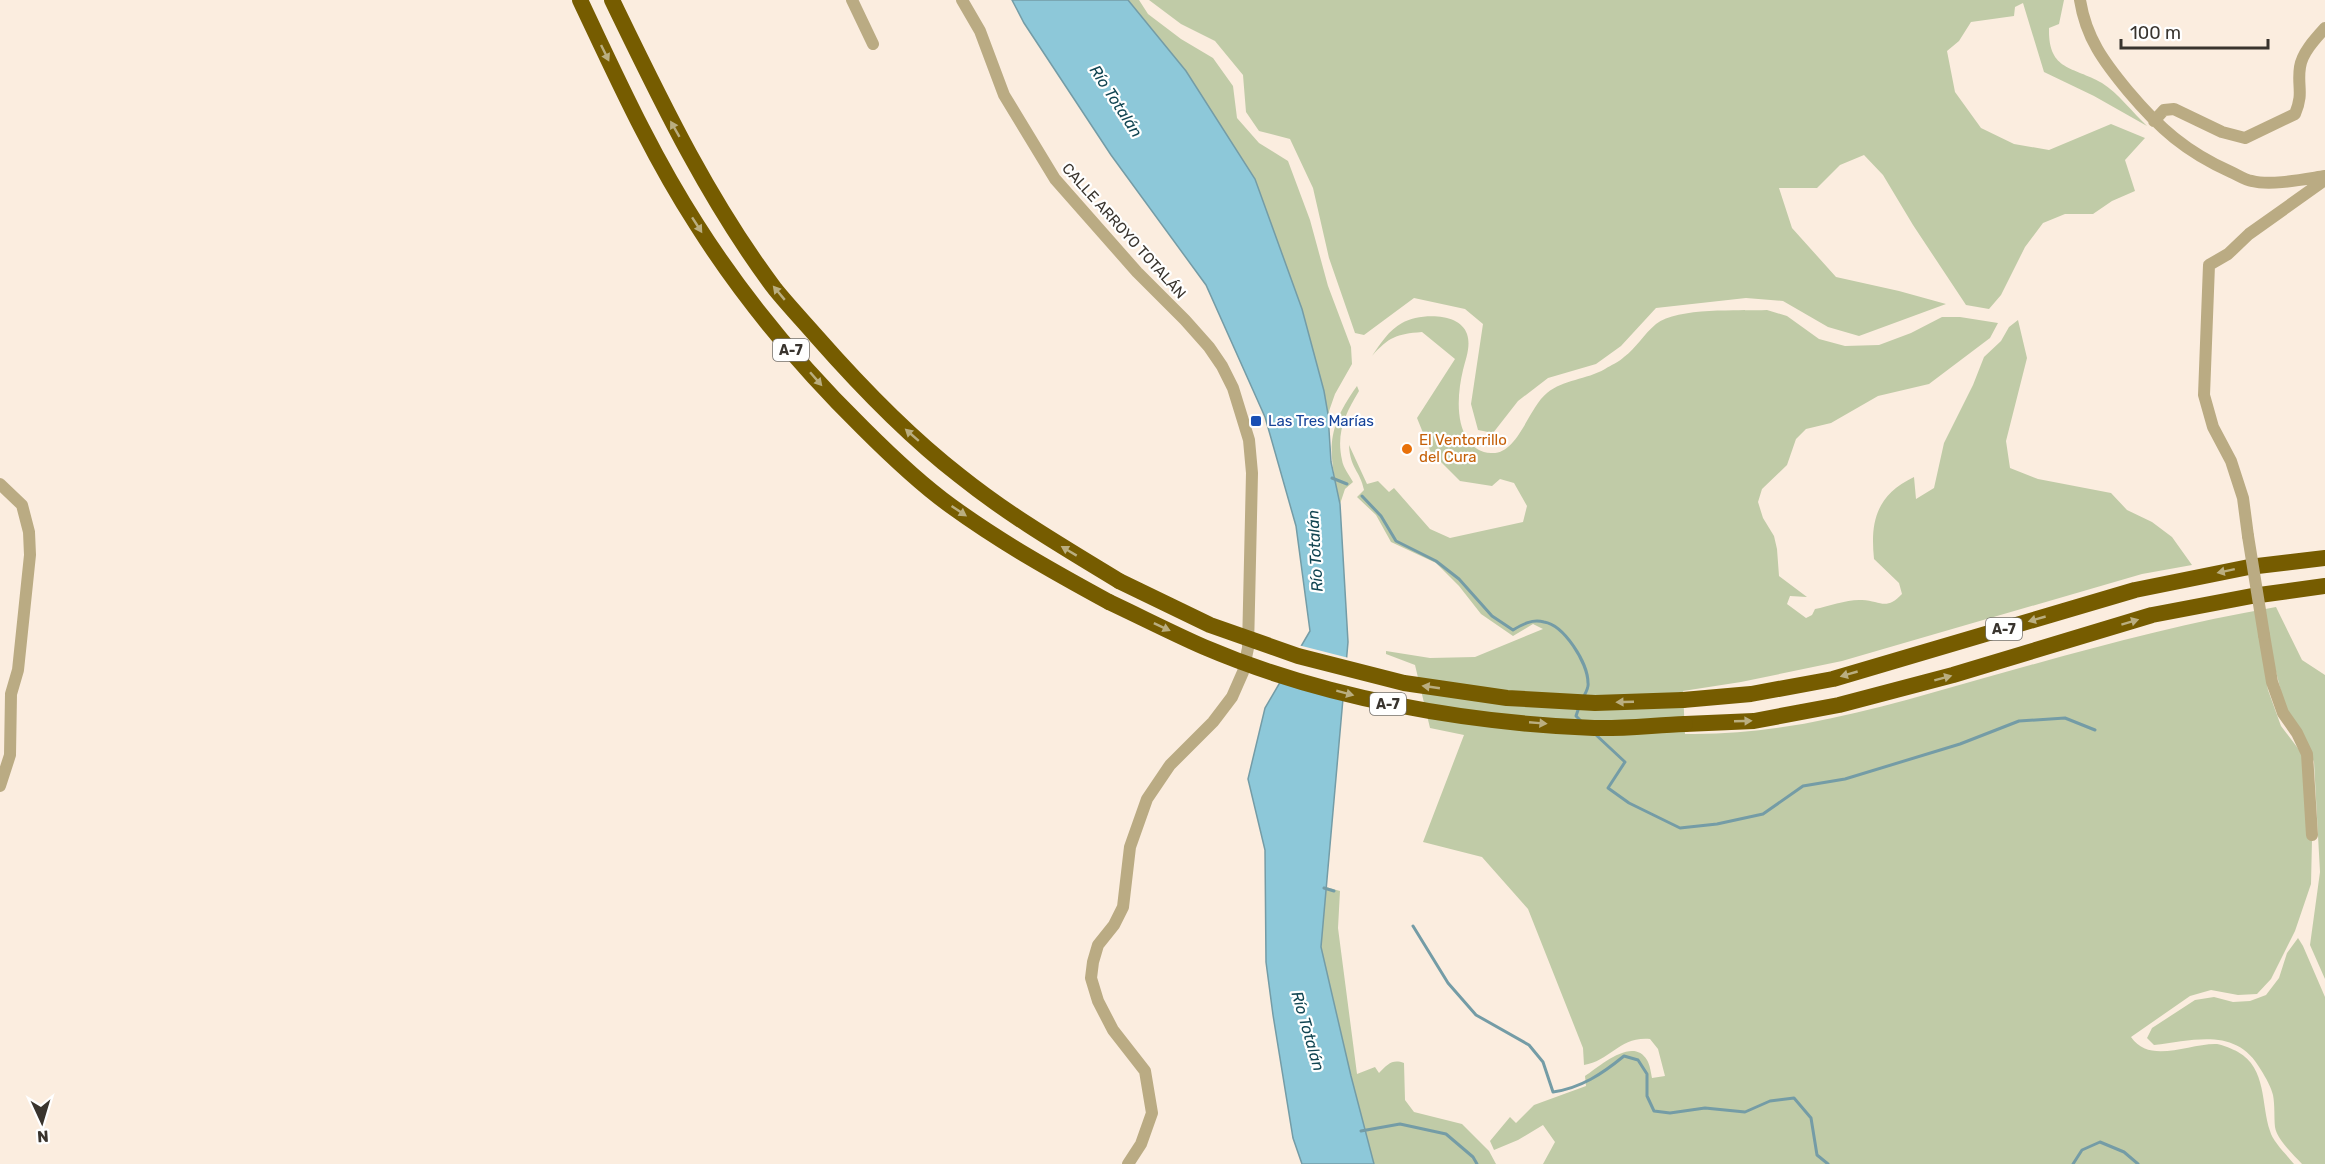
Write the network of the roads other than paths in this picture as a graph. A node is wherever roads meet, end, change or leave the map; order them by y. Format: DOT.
graph roads {
  1 [pos="580,0"];
  2 [pos="612,0"];
  3 [pos="852,0"];
  4 [pos="962,0"];
  5 [pos="2080,0"];
  6 [pos="2325,28"];
  7 [pos="873,44"];
  8 [pos="2154,121"];
  9 [pos="2325,178"];
  10 [pos="0,484"];
  11 [pos="2325,558"];
  12 [pos="2325,586"];
  13 [pos="0,786"];
  14 [pos="2312,835"];
  15 [pos="1128,1164"];
  1 -- 12 [label="highway, A-7, one-way, bridge"];
  11 -- 2 [label="highway, A-7, one-way, bridge"];
  3 -- 7 [label="street"];
  4 -- 15 [label="street, CALLE ARROYO TOTALÁN"];
  5 -- 8 [label="street"];
  6 -- 8 [label="street"];
  8 -- 9 [label="street"];
  9 -- 14 [label="street, bridge"];
  10 -- 13 [label="street"];
}
